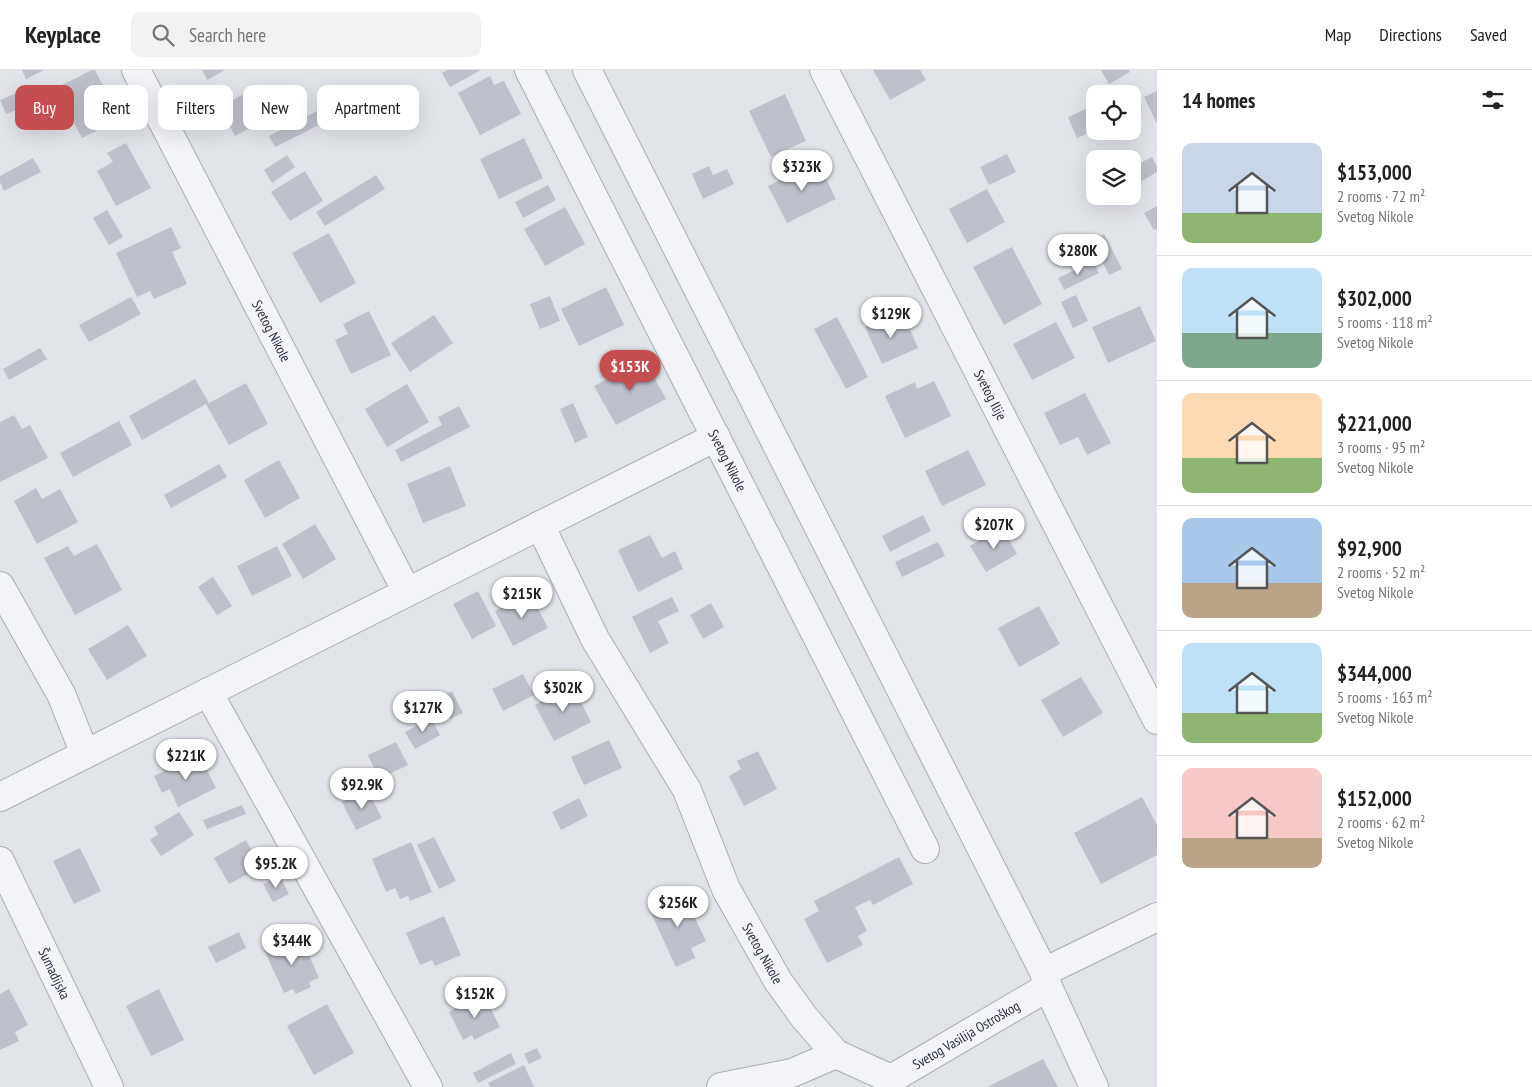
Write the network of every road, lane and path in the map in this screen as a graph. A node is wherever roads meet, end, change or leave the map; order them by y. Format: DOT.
graph roads {
  1 [pos="136,70"];
  2 [pos="529,70"];
  3 [pos="587,70"];
  4 [pos="824,70"];
  5 [pos="716,437"];
  6 [pos="540,525"];
  7 [pos="0,586"];
  8 [pos="407,592"];
  9 [pos="208,692"];
  10 [pos="1157,720"];
  11 [pos="85,754"];
  12 [pos="0,797"];
  13 [pos="925,849"];
  14 [pos="0,861"];
  15 [pos="1157,917"];
  16 [pos="1046,980"];
  17 [pos="836,1054"];
  18 [pos="891,1083"];
  19 [pos="109,1087"];
  20 [pos="428,1087"];
  21 [pos="722,1087"];
  22 [pos="1094,1087"];
  1 -- 8 [label="street, Svetog Nikole"];
  2 -- 5 [label="street, Svetog Nikole"];
  3 -- 16 [label="street"];
  4 -- 10 [label="street, Svetog Ilije"];
  5 -- 6 [label="street"];
  5 -- 13 [label="street, Svetog Nikole"];
  6 -- 8 [label="street"];
  6 -- 17 [label="street, Svetog Nikole"];
  7 -- 11 [label="street"];
  8 -- 9 [label="street"];
  9 -- 11 [label="street"];
  9 -- 20 [label="street"];
  11 -- 12 [label="street"];
  14 -- 19 [label="street, Šumadijska"];
  15 -- 16 [label="street, Svetog Vasilija Ostroškog"];
  16 -- 18 [label="street, Svetog Vasilija Ostroškog"];
  16 -- 22 [label="street"];
  17 -- 18 [label="street, Svetog Nikole"];
  17 -- 21 [label="street"];
}
